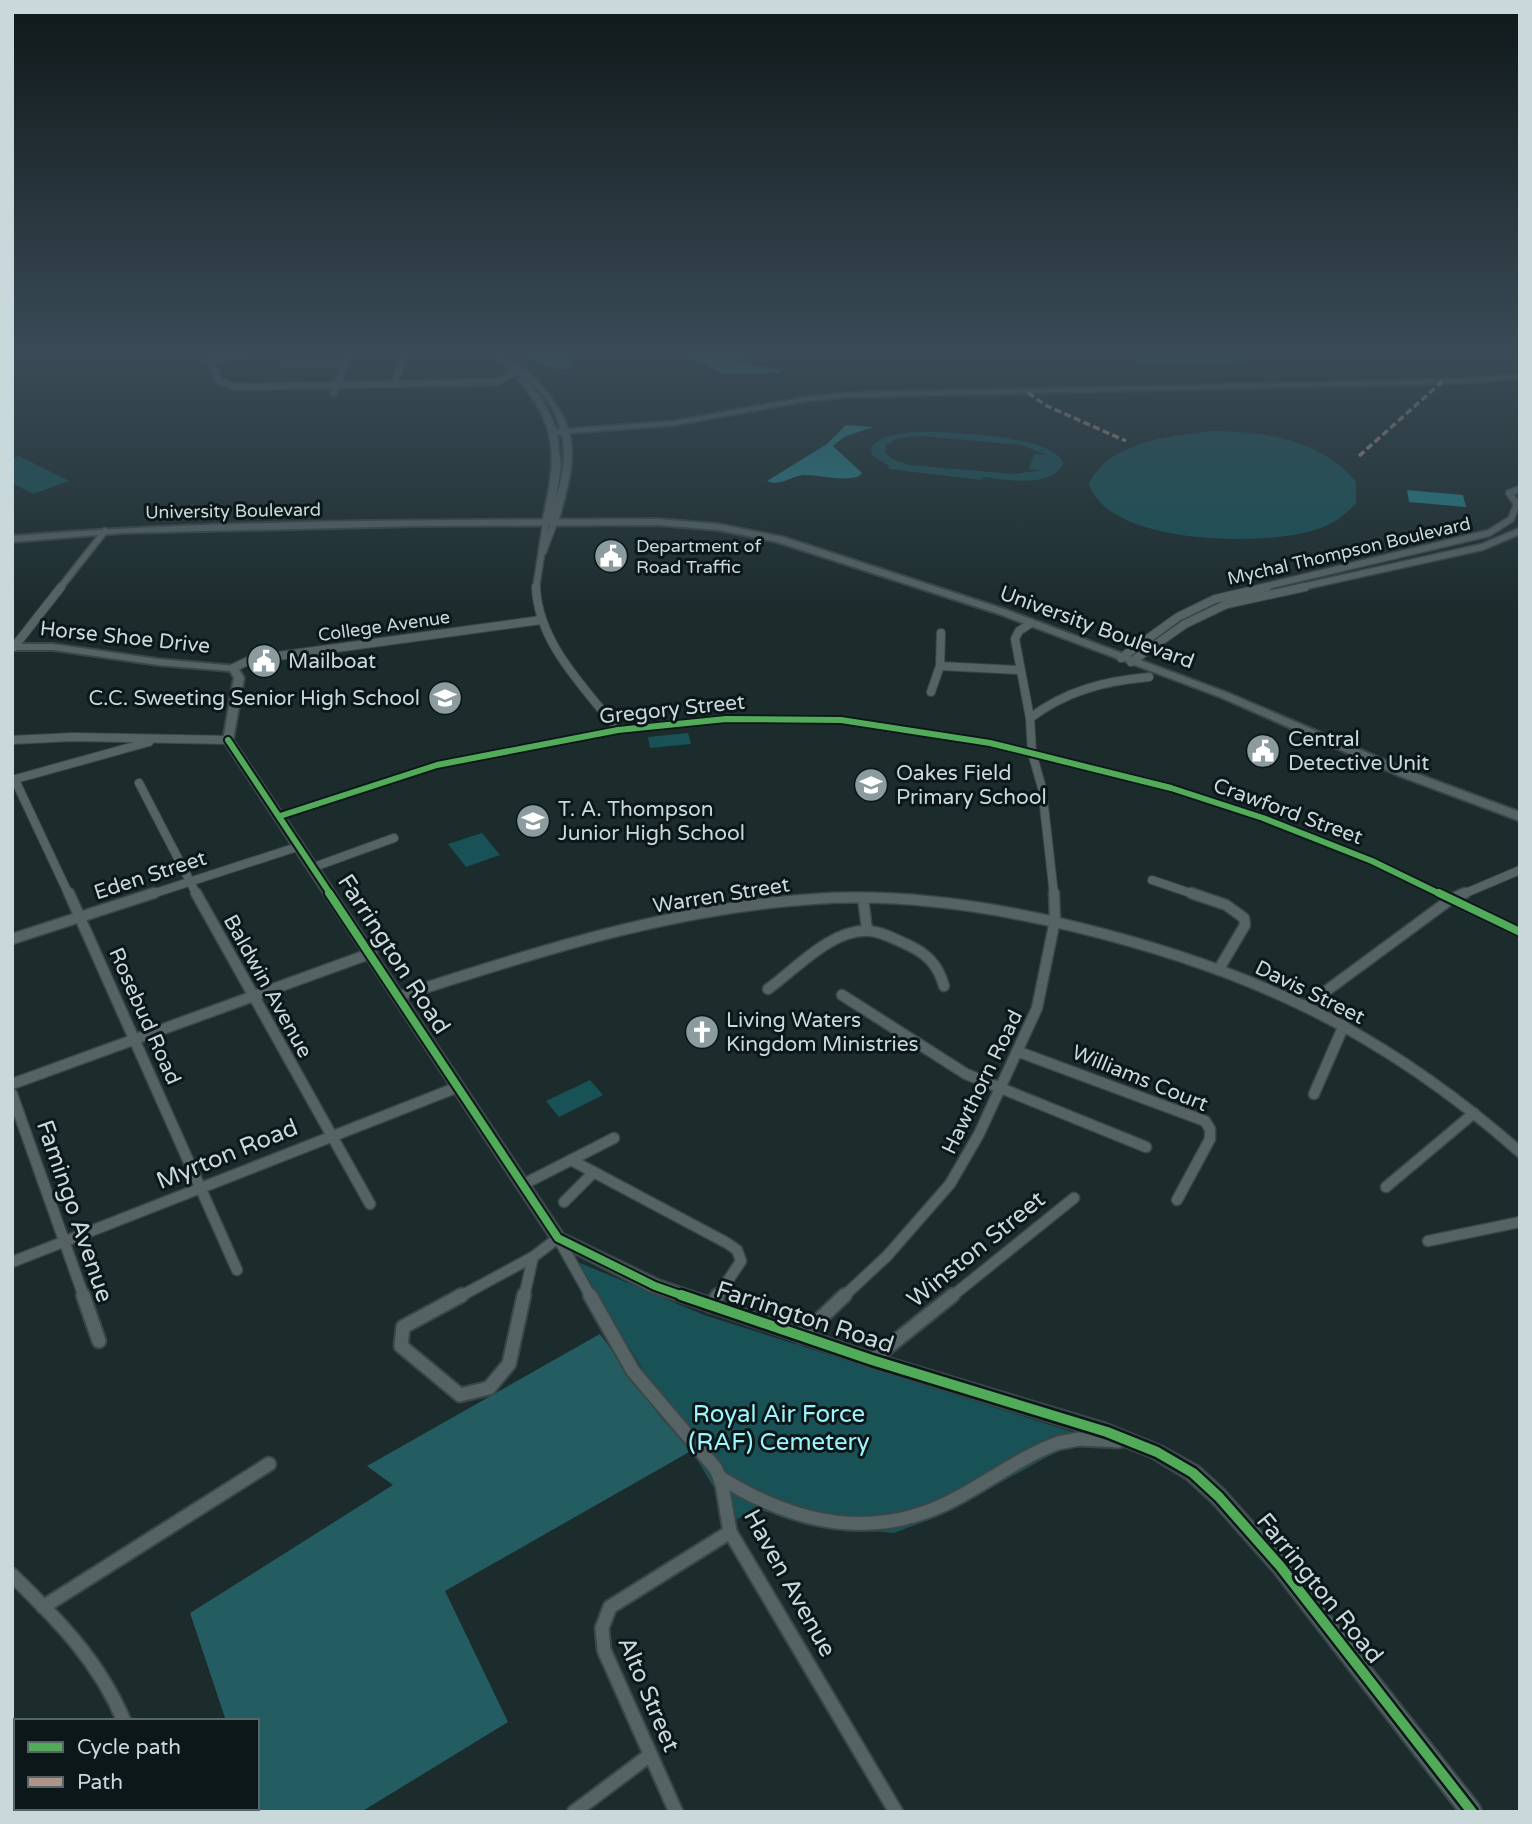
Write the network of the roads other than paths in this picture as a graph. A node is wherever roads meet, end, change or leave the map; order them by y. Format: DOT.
graph roads {
  1 [pos="554,439"];
  2 [pos="566,439"];
  3 [pos="1520,489"];
  4 [pos="550,521"];
  5 [pos="105,531"];
  6 [pos="1520,531"];
  7 [pos="12,538"];
  8 [pos="541,620"];
  9 [pos="1031,623"];
  10 [pos="941,633"];
  11 [pos="13,647"];
  12 [pos="1126,660"];
  13 [pos="940,666"];
  14 [pos="233,668"];
  15 [pos="1020,670"];
  16 [pos="1149,677"];
  17 [pos="931,692"];
  18 [pos="1030,718"];
  19 [pos="618,730"];
  20 [pos="160,739"];
  21 [pos="12,740"];
  22 [pos="228,740"];
  23 [pos="1032,753"];
  24 [pos="14,780"];
  25 [pos="139,783"];
  26 [pos="280,816"];
  27 [pos="1520,817"];
  28 [pos="394,838"];
  29 [pos="300,846"];
  30 [pos="314,867"];
  31 [pos="1520,870"];
  32 [pos="1152,880"];
  33 [pos="189,881"];
  34 [pos="863,898"];
  35 [pos="1451,899"];
  36 [pos="80,917"];
  37 [pos="1055,920"];
  38 [pos="867,930"];
  39 [pos="1520,932"];
  40 [pos="12,939"];
  41 [pos="372,953"];
  42 [pos="1219,969"];
  43 [pos="944,986"];
  44 [pos="768,989"];
  45 [pos="842,995"];
  46 [pos="400,996"];
  47 [pos="253,997"];
  48 [pos="1307,1005"];
  49 [pos="1344,1025"];
  50 [pos="135,1040"];
  51 [pos="1019,1052"];
  52 [pos="12,1084"];
  53 [pos="458,1087"];
  54 [pos="1002,1087"];
  55 [pos="12,1094"];
  56 [pos="1314,1094"];
  57 [pos="1474,1113"];
  58 [pos="333,1135"];
  59 [pos="614,1138"];
  60 [pos="1146,1147"];
  61 [pos="1520,1152"];
  62 [pos="571,1160"];
  63 [pos="594,1172"];
  64 [pos="522,1185"];
  65 [pos="1386,1187"];
  66 [pos="201,1188"];
  67 [pos="1074,1198"];
  68 [pos="1177,1200"];
  69 [pos="564,1202"];
  70 [pos="370,1204"];
  71 [pos="1520,1222"];
  72 [pos="558,1238"];
  73 [pos="1428,1241"];
  74 [pos="62,1242"];
  75 [pos="533,1257"];
  76 [pos="12,1262"];
  77 [pos="237,1270"];
  78 [pos="711,1306"];
  79 [pos="801,1337"];
  80 [pos="99,1342"];
  81 [pos="872,1360"];
  82 [pos="1136,1443"];
  83 [pos="269,1464"];
  84 [pos="721,1478"];
  85 [pos="730,1532"];
  86 [pos="12,1576"];
  87 [pos="43,1607"];
  88 [pos="123,1719"];
  89 [pos="650,1755"];
  90 [pos="574,1812"];
  91 [pos="676,1812"];
  92 [pos="896,1812"];
  93 [pos="1472,1812"];
  1 -- 4 [label="main road"];
  2 -- 4 [label="main road"];
  3 -- 12 [label="street, Mychal Thompson Boulevard"];
  4 -- 5 [label="main road, University Boulevard"];
  4 -- 8 [label="street"];
  4 -- 9 [label="main road, University Boulevard"];
  5 -- 7 [label="main road, University Boulevard"];
  5 -- 11 [label="street"];
  6 -- 12 [label="street, Mychal Thompson Boulevard"];
  8 -- 14 [label="street, College Avenue"];
  8 -- 19 [label="street"];
  9 -- 12 [label="main road, University Boulevard"];
  9 -- 15 [label="street, Hawthorn Road"];
  10 -- 13 [label="street"];
  11 -- 14 [label="street, Horse Shoe Drive"];
  12 -- 27 [label="main road, University Boulevard"];
  13 -- 15 [label="street"];
  13 -- 17 [label="street"];
  14 -- 22 [label="main road"];
  15 -- 18 [label="street, Hawthorn Road"];
  16 -- 18 [label="street"];
  18 -- 23 [label="street, Hawthorn Road"];
  19 -- 23 [label="street, Gregory Street"];
  19 -- 26 [label="street, Gregory Street"];
  20 -- 21 [label="street"];
  20 -- 22 [label="street"];
  20 -- 24 [label="street"];
  22 -- 26 [label="main road, Farrington Road"];
  23 -- 35 [label="street, Crawford Street"];
  23 -- 37 [label="street, Hawthorn Road"];
  24 -- 36 [label="street, Rosebud Road"];
  25 -- 33 [label="street, Baldwin Avenue"];
  26 -- 29 [label="main road, Farrington Road"];
  28 -- 30 [label="street"];
  29 -- 30 [label="main road, Farrington Road"];
  29 -- 33 [label="street, Eden Street"];
  30 -- 41 [label="main road, Farrington Road"];
  31 -- 35 [label="street"];
  32 -- 42 [label="street"];
  33 -- 36 [label="street, Eden Street"];
  33 -- 47 [label="street, Baldwin Avenue"];
  34 -- 37 [label="street, Warren Street"];
  34 -- 38 [label="street"];
  34 -- 46 [label="street, Warren Street"];
  35 -- 39 [label="street, Crawford Street"];
  35 -- 48 [label="street"];
  36 -- 40 [label="street, Eden Street"];
  36 -- 50 [label="street, Rosebud Road"];
  37 -- 42 [label="street, Davis Street"];
  37 -- 51 [label="street, Hawthorn Road"];
  38 -- 43 [label="street"];
  38 -- 44 [label="street"];
  41 -- 46 [label="main road, Farrington Road"];
  41 -- 47 [label="street"];
  42 -- 48 [label="street, Davis Street"];
  45 -- 54 [label="street"];
  46 -- 53 [label="main road, Farrington Road"];
  47 -- 50 [label="street"];
  47 -- 58 [label="street, Baldwin Avenue"];
  48 -- 49 [label="street, Davis Street"];
  49 -- 56 [label="street"];
  49 -- 57 [label="street, Davis Street"];
  50 -- 52 [label="street"];
  50 -- 66 [label="street, Rosebud Road"];
  51 -- 54 [label="street, Hawthorn Road"];
  51 -- 68 [label="street, Williams Court"];
  53 -- 58 [label="street, Myrton Road"];
  53 -- 64 [label="main road, Farrington Road"];
  54 -- 60 [label="street"];
  54 -- 79 [label="street, Hawthorn Road"];
  55 -- 74 [label="street, Famingo Avenue"];
  57 -- 61 [label="street, Davis Street"];
  57 -- 65 [label="street"];
  58 -- 66 [label="street, Myrton Road"];
  58 -- 70 [label="street, Baldwin Avenue"];
  59 -- 62 [label="street"];
  62 -- 63 [label="street"];
  62 -- 64 [label="street"];
  63 -- 69 [label="street"];
  63 -- 78 [label="street"];
  64 -- 72 [label="main road, Farrington Road"];
  66 -- 74 [label="street, Myrton Road"];
  66 -- 77 [label="street, Rosebud Road"];
  67 -- 81 [label="street, Winston Street"];
  71 -- 73 [label="street"];
  72 -- 75 [label="street"];
  72 -- 78 [label="main road, Farrington Road"];
  72 -- 84 [label="street, Haven Avenue"];
  74 -- 76 [label="street, Myrton Road"];
  74 -- 80 [label="street, Famingo Avenue"];
  75 -- 75 [label="street"];
  78 -- 79 [label="main road, Farrington Road"];
  79 -- 81 [label="main road, Farrington Road"];
  81 -- 82 [label="main road, Farrington Road"];
  82 -- 84 [label="street"];
  82 -- 93 [label="main road, Farrington Road"];
  83 -- 87 [label="street"];
  84 -- 85 [label="street, Haven Avenue"];
  85 -- 89 [label="street, Alto Street"];
  85 -- 92 [label="street, Haven Avenue"];
  86 -- 87 [label="street"];
  87 -- 88 [label="street"];
  89 -- 90 [label="street"];
  89 -- 91 [label="street, Alto Street"];
}
